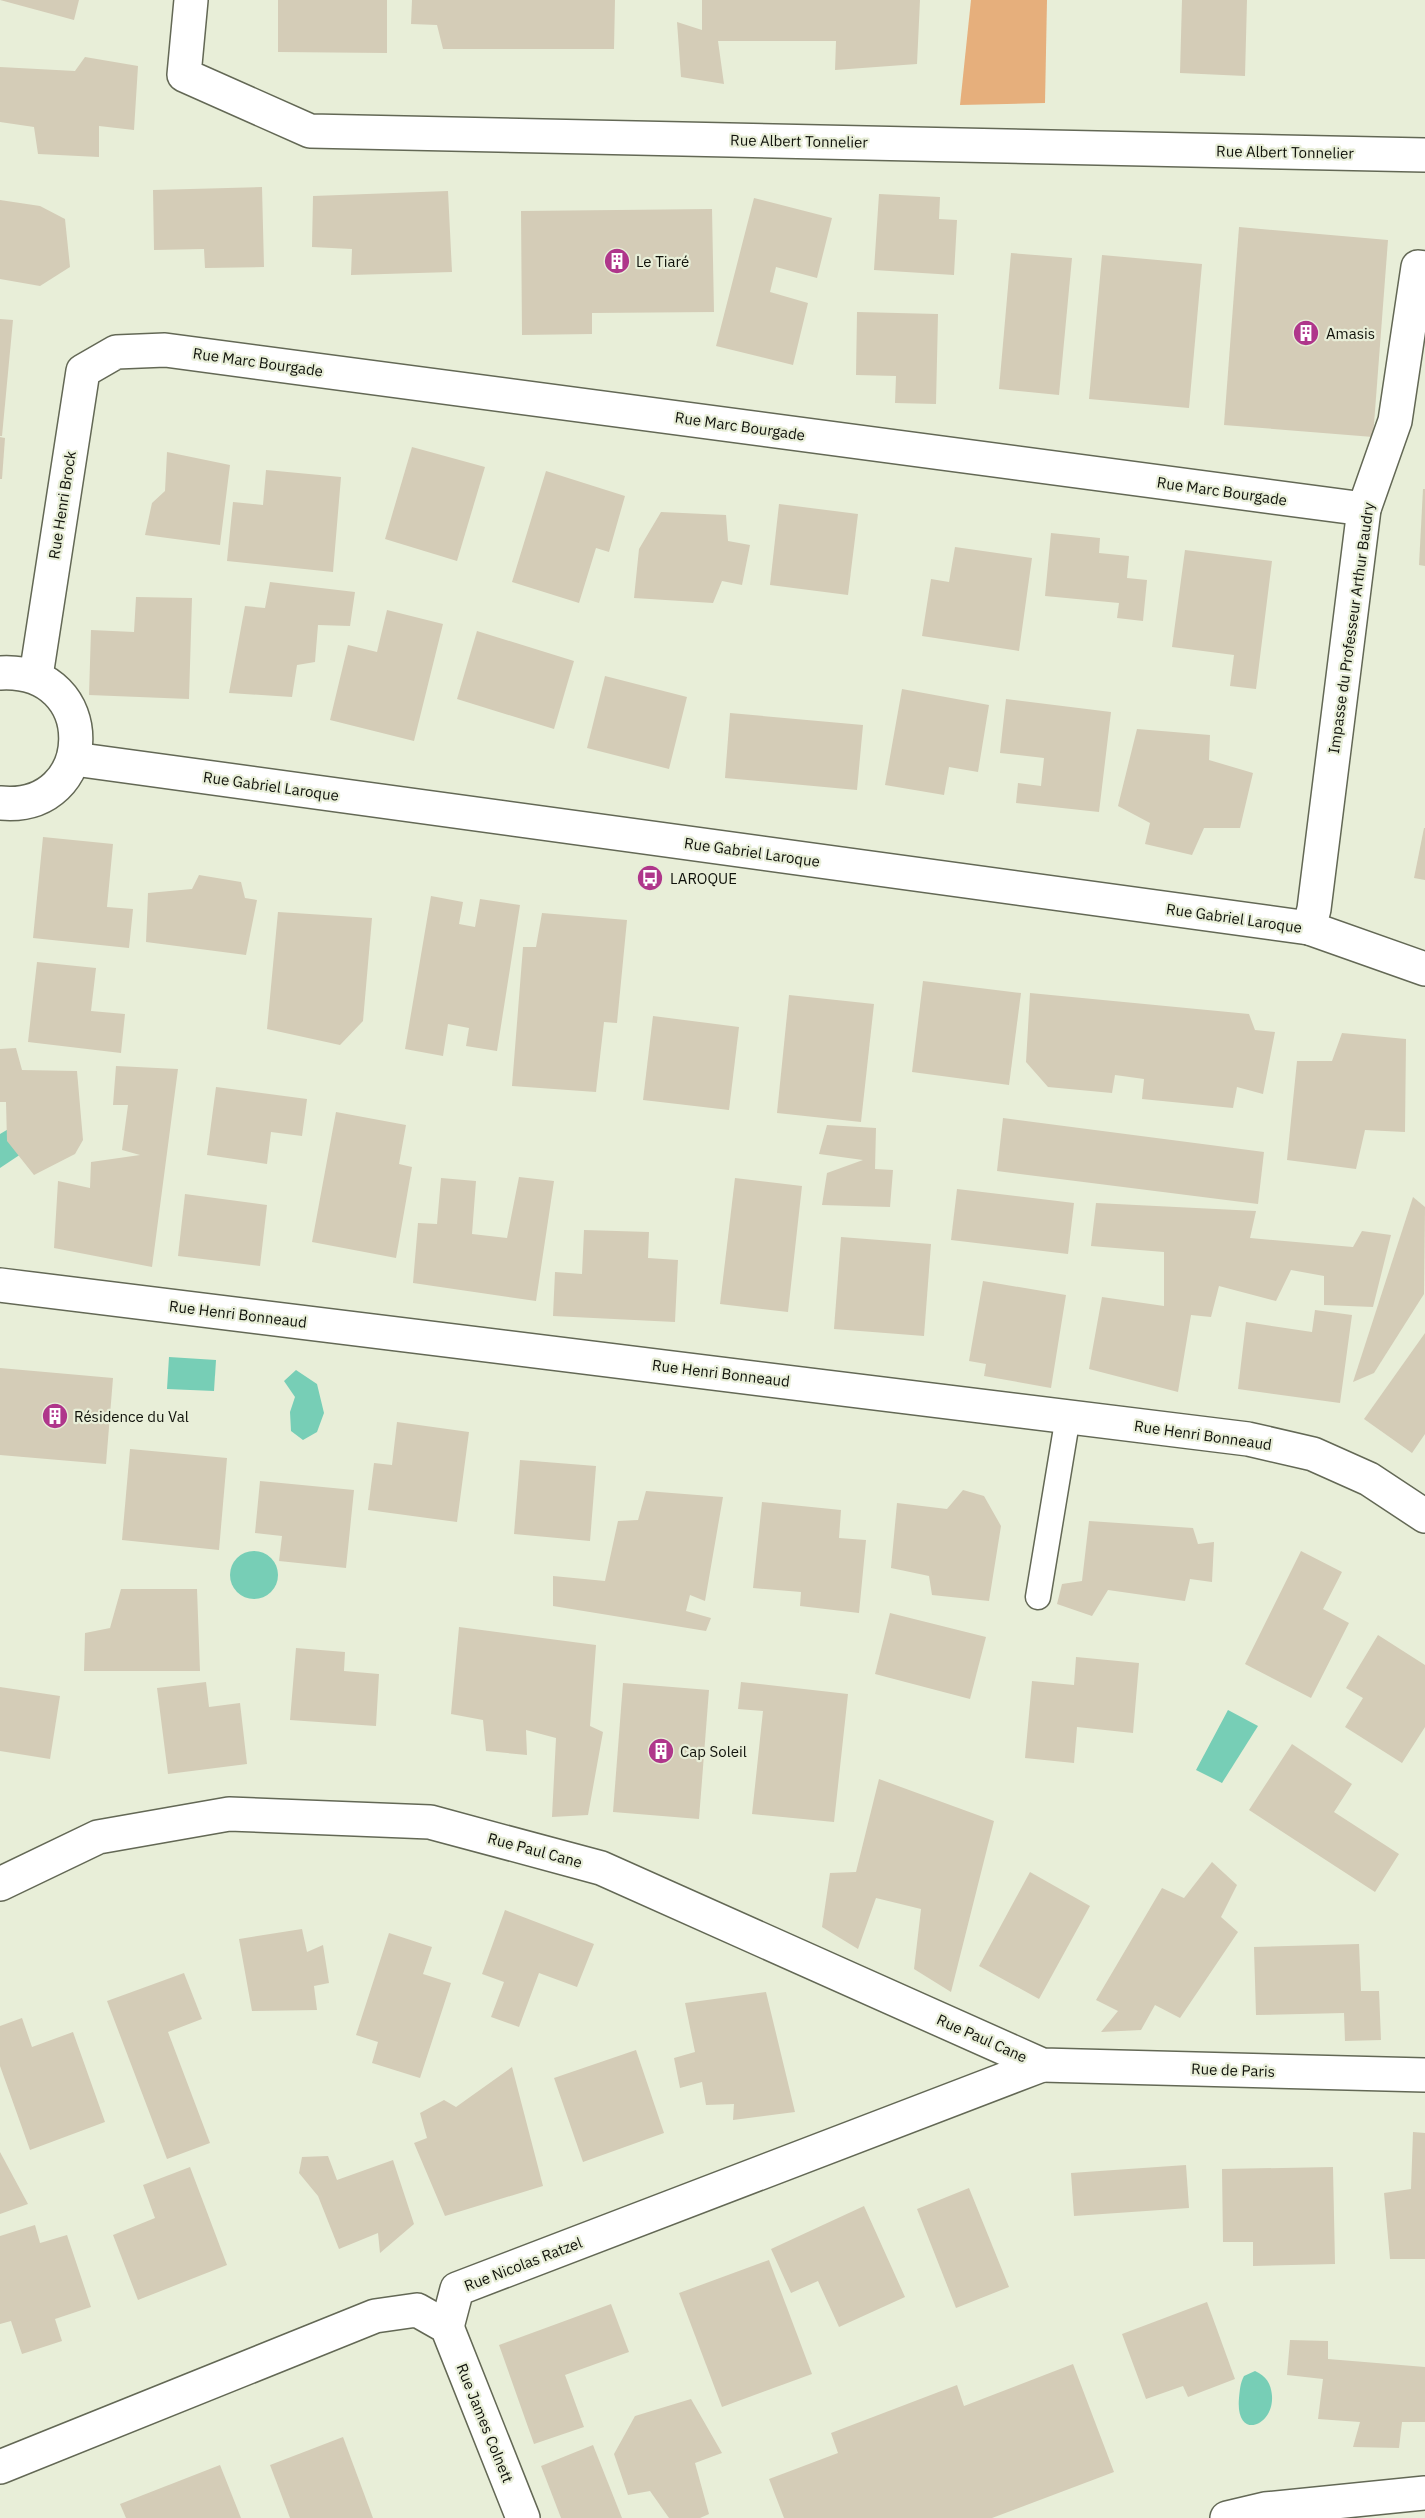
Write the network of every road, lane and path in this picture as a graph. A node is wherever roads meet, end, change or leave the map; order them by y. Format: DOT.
graph roads {
  1 [pos="191,0"];
  2 [pos="1425,155"];
  3 [pos="1425,268"];
  4 [pos="116,352"];
  5 [pos="1364,509"];
  6 [pos="0,673"];
  7 [pos="36,676"];
  8 [pos="74,759"];
  9 [pos="0,803"];
  10 [pos="1309,928"];
  11 [pos="1425,969"];
  12 [pos="0,1285"];
  13 [pos="1068,1416"];
  14 [pos="1425,1516"];
  15 [pos="1038,1597"];
  16 [pos="0,1884"];
  17 [pos="1042,2065"];
  18 [pos="1425,2075"];
  19 [pos="447,2327"];
  20 [pos="0,2467"];
  21 [pos="1425,2493"];
  22 [pos="524,2518"];
  23 [pos="1227,2518"];
  1 -- 2 [label="street, Rue Albert Tonnelier"];
  3 -- 5 [label="street, Impasse du Professeur Arthur Baudry"];
  4 -- 5 [label="street, Rue Marc Bourgade"];
  4 -- 7 [label="street, Rue Henri Brock"];
  5 -- 10 [label="street, Impasse du Professeur Arthur Baudry"];
  6 -- 7 [label="street"];
  7 -- 8 [label="street"];
  8 -- 9 [label="street"];
  8 -- 10 [label="street, Rue Gabriel Laroque"];
  10 -- 11 [label="street, Rue Gabriel Laroque"];
  12 -- 13 [label="street, Rue Henri Bonneaud"];
  13 -- 14 [label="street, Rue Henri Bonneaud"];
  13 -- 15 [label="lane"];
  16 -- 17 [label="street, Rue Paul Cane"];
  17 -- 18 [label="street, Rue de Paris"];
  17 -- 19 [label="street, Rue Nicolas Ratzel"];
  19 -- 20 [label="street"];
  19 -- 22 [label="street, Rue James Colnett"];
  21 -- 23 [label="street"];
}
